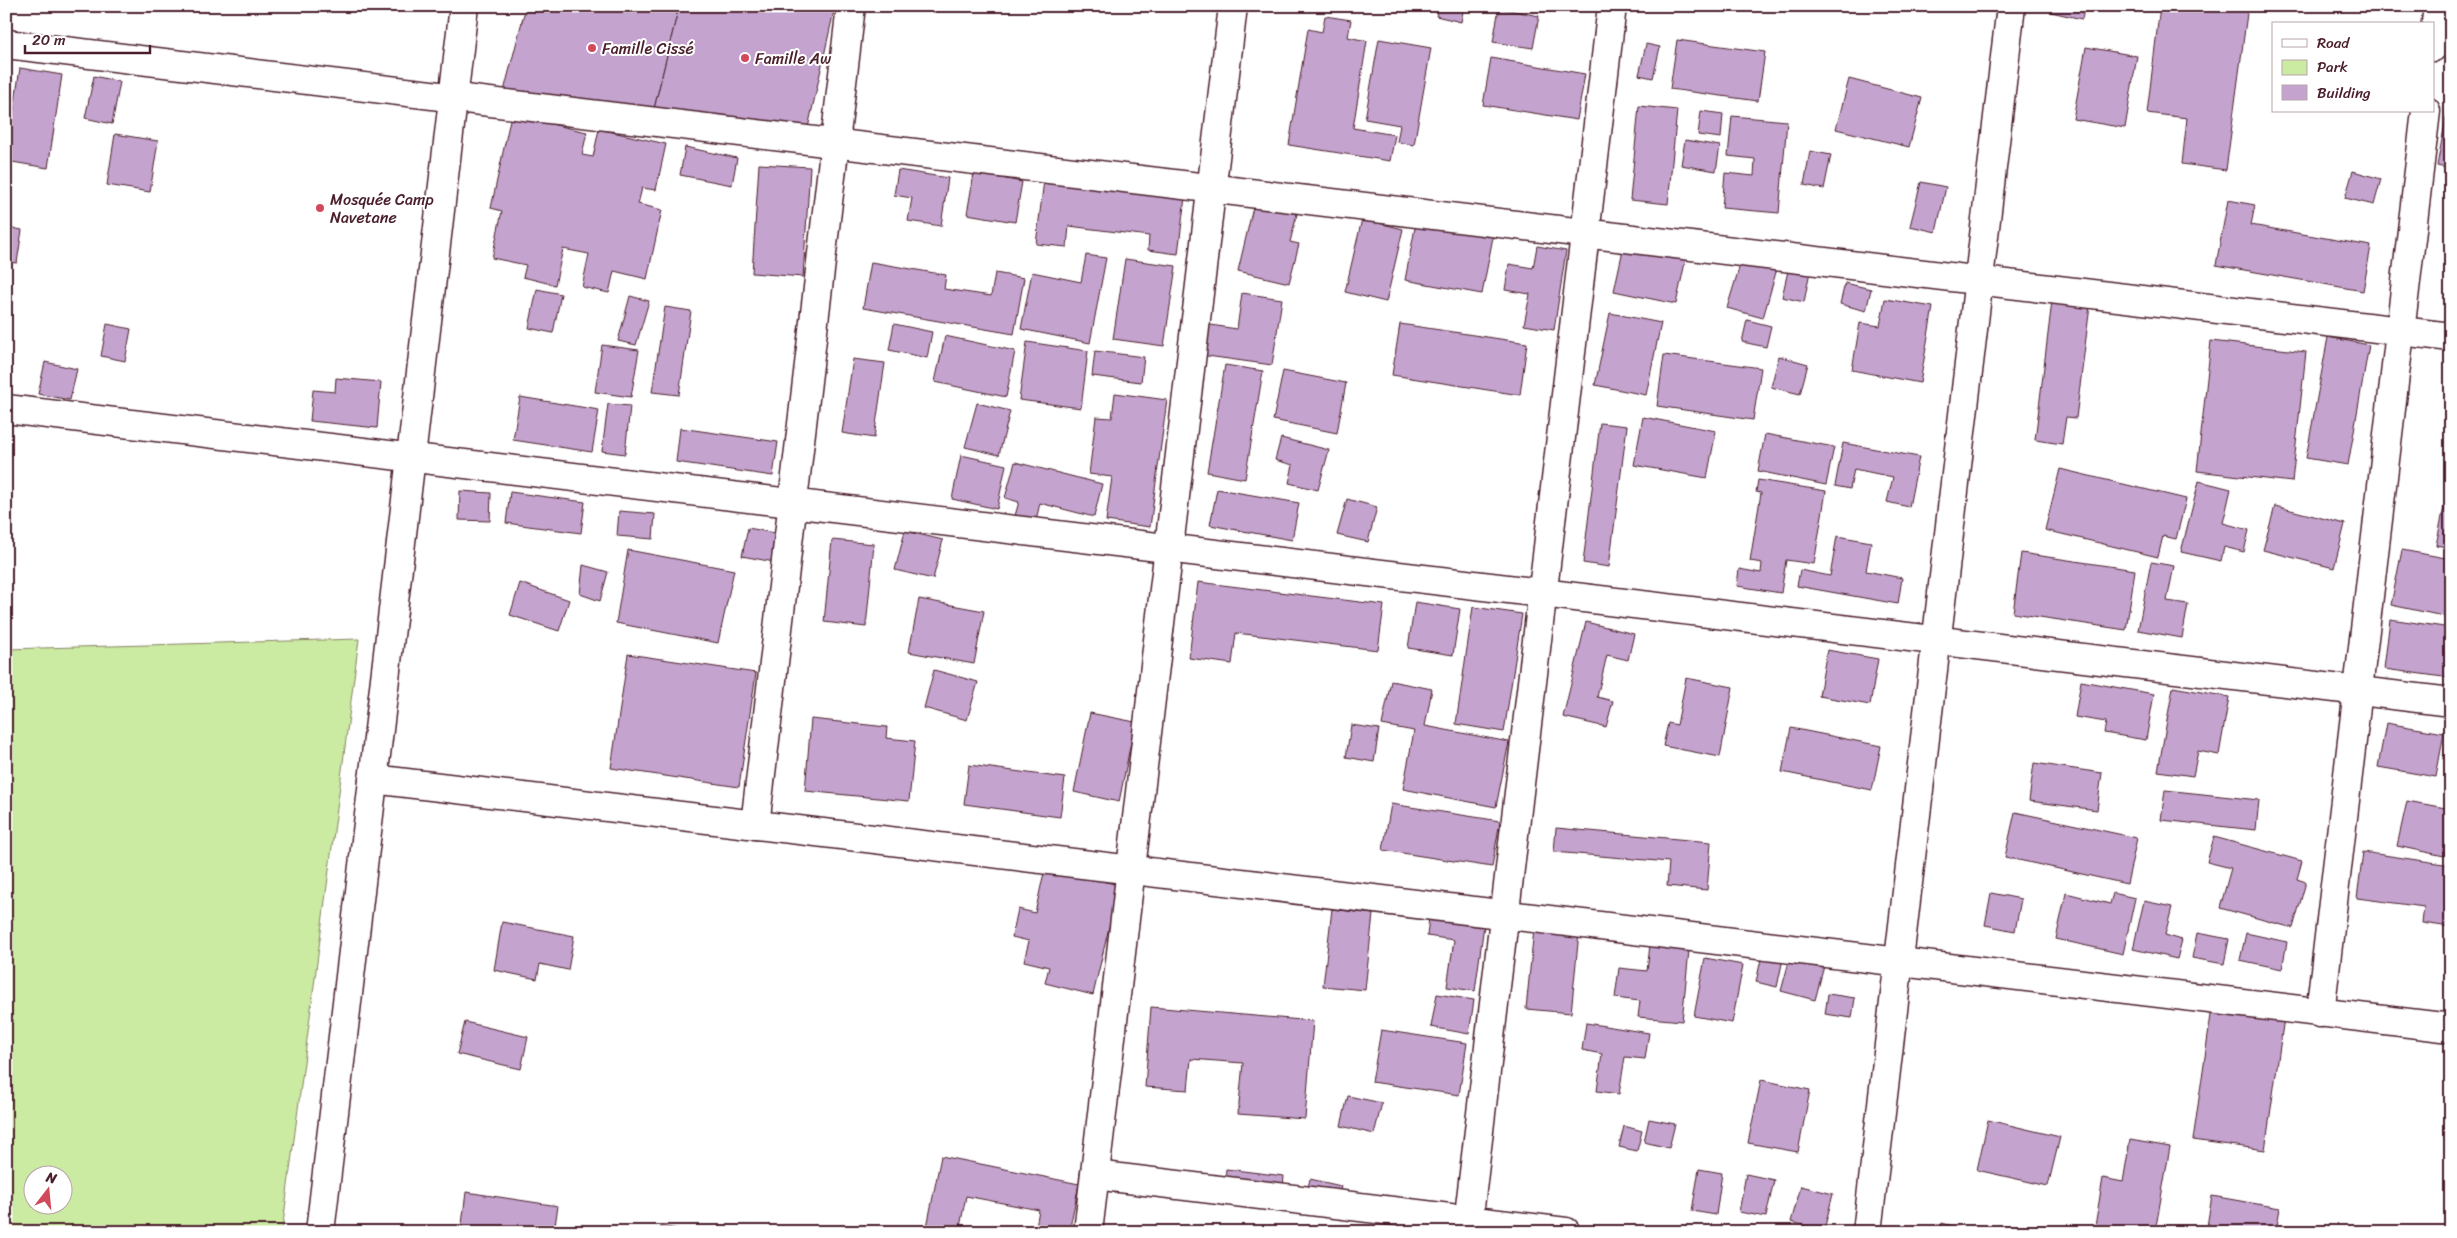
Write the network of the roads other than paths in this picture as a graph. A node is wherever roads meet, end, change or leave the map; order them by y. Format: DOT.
graph roads {
  1 [pos="464,6"];
  2 [pos="851,6"];
  3 [pos="1233,6"];
  4 [pos="1612,6"];
  5 [pos="2011,6"];
  6 [pos="2438,6"];
  7 [pos="2434,39"];
  8 [pos="6,44"];
  9 [pos="454,98"];
  10 [pos="2426,112"];
  11 [pos="835,144"];
  12 [pos="1211,189"];
  13 [pos="1585,234"];
  14 [pos="1979,281"];
  15 [pos="2400,331"];
  16 [pos="2451,337"];
  17 [pos="6,409"];
  18 [pos="412,458"];
  19 [pos="792,503"];
  20 [pos="1169,549"];
  21 [pos="1542,594"];
  22 [pos="1937,640"];
  23 [pos="2358,691"];
  24 [pos="2451,702"];
  25 [pos="373,779"];
  26 [pos="755,825"];
  27 [pos="1131,870"];
  28 [pos="1504,915"];
  29 [pos="1899,962"];
  30 [pos="2320,1013"];
  31 [pos="2451,1028"];
  32 [pos="1095,1175"];
  33 [pos="1468,1226"];
  34 [pos="320,1232"];
  35 [pos="1088,1232"];
  36 [pos="1566,1232"];
  37 [pos="1867,1232"];
  1 -- 9 [label="street"];
  2 -- 11 [label="street"];
  3 -- 12 [label="street"];
  4 -- 13 [label="street"];
  5 -- 14 [label="street"];
  6 -- 7 [label="street"];
  8 -- 9 [label="street"];
  9 -- 11 [label="street"];
  9 -- 18 [label="street"];
  10 -- 15 [label="street"];
  11 -- 12 [label="street"];
  11 -- 19 [label="street"];
  12 -- 13 [label="street"];
  12 -- 20 [label="street"];
  13 -- 14 [label="street"];
  13 -- 21 [label="street"];
  14 -- 15 [label="street"];
  14 -- 22 [label="street"];
  15 -- 16 [label="street"];
  15 -- 23 [label="street"];
  17 -- 18 [label="street"];
  18 -- 19 [label="street"];
  18 -- 25 [label="street"];
  19 -- 20 [label="street"];
  19 -- 26 [label="street"];
  20 -- 21 [label="street"];
  20 -- 27 [label="street"];
  21 -- 22 [label="street"];
  21 -- 28 [label="street"];
  22 -- 23 [label="street"];
  22 -- 29 [label="street"];
  23 -- 24 [label="street"];
  23 -- 30 [label="street"];
  25 -- 26 [label="street"];
  25 -- 34 [label="street"];
  26 -- 27 [label="street"];
  27 -- 28 [label="street"];
  27 -- 32 [label="street"];
  28 -- 29 [label="street"];
  28 -- 33 [label="street"];
  29 -- 30 [label="street"];
  29 -- 37 [label="street"];
  30 -- 31 [label="street"];
  32 -- 33 [label="street"];
  32 -- 35 [label="street"];
  33 -- 36 [label="street"];
}
